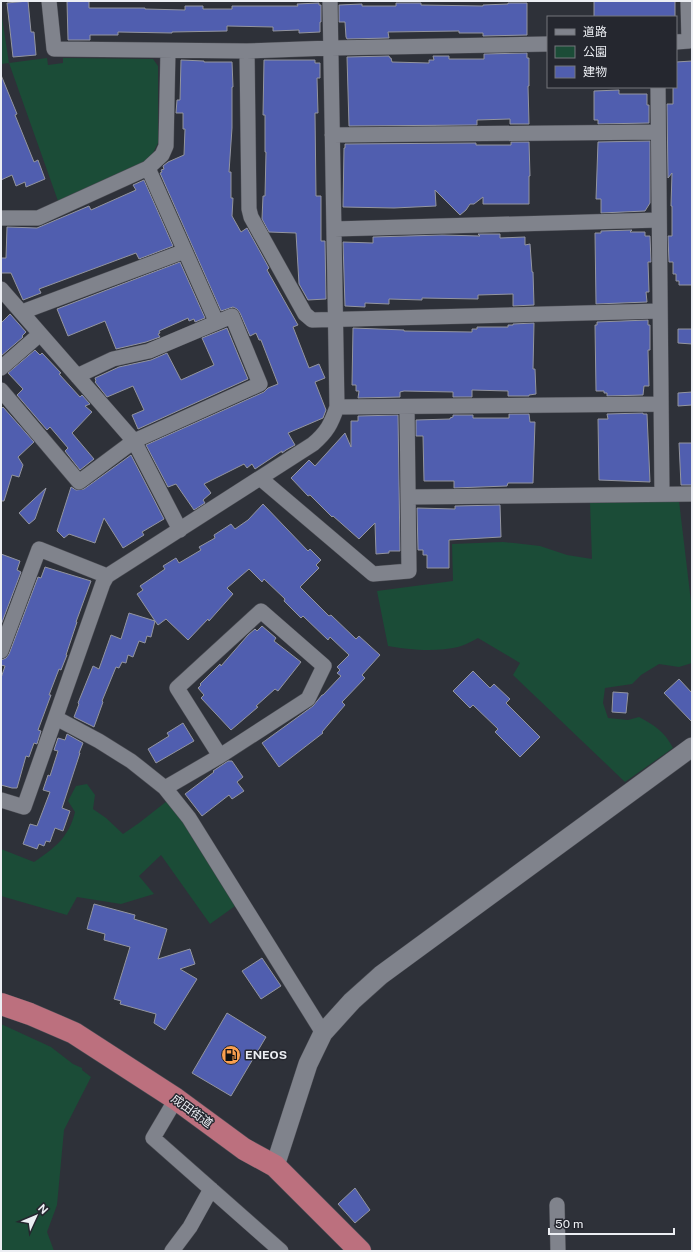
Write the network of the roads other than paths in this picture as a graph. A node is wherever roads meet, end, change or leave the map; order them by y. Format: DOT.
graph roads {
  1 [pos="50,1"];
  2 [pos="330,1"];
  3 [pos="688,1"];
  4 [pos="677,42"];
  5 [pos="547,44"];
  6 [pos="331,48"];
  7 [pos="168,51"];
  8 [pos="247,52"];
  9 [pos="658,88"];
  10 [pos="658,132"];
  11 [pos="332,135"];
  12 [pos="148,168"];
  13 [pos="1,218"];
  14 [pos="659,220"];
  15 [pos="334,229"];
  16 [pos="185,251"];
  17 [pos="1,289"];
  18 [pos="660,311"];
  19 [pos="22,312"];
  20 [pos="335,319"];
  21 [pos="216,321"];
  22 [pos="40,334"];
  23 [pos="1,368"];
  24 [pos="77,376"];
  25 [pos="1,390"];
  26 [pos="661,404"];
  27 [pos="337,407"];
  28 [pos="407,407"];
  29 [pos="134,442"];
  30 [pos="260,478"];
  31 [pos="662,494"];
  32 [pos="692,494"];
  33 [pos="409,497"];
  34 [pos="180,530"];
  35 [pos="107,576"];
  36 [pos="1,651"];
  37 [pos="56,718"];
  38 [pos="692,748"];
  39 [pos="220,756"];
  40 [pos="165,788"];
  41 [pos="1,800"];
  42 [pos="1,1004"];
  43 [pos="323,1033"];
  44 [pos="176,1100"];
  45 [pos="275,1166"];
  46 [pos="211,1189"];
  47 [pos="557,1205"];
  48 [pos="172,1251"];
  49 [pos="279,1251"];
  50 [pos="360,1251"];
  51 [pos="558,1251"];
  1 -- 7 [label="street"];
  2 -- 6 [label="street"];
  3 -- 4 [label="street"];
  5 -- 6 [label="street"];
  6 -- 8 [label="street"];
  6 -- 11 [label="street"];
  7 -- 8 [label="street"];
  7 -- 12 [label="street"];
  8 -- 20 [label="street"];
  9 -- 10 [label="street"];
  10 -- 11 [label="street"];
  10 -- 14 [label="street"];
  11 -- 15 [label="street"];
  12 -- 13 [label="street"];
  12 -- 16 [label="street"];
  14 -- 15 [label="street"];
  14 -- 18 [label="street"];
  15 -- 20 [label="street"];
  16 -- 19 [label="street"];
  16 -- 21 [label="street"];
  17 -- 19 [label="street"];
  18 -- 20 [label="street"];
  18 -- 26 [label="street"];
  19 -- 22 [label="street"];
  20 -- 27 [label="street"];
  21 -- 24 [label="street"];
  21 -- 29 [label="street"];
  22 -- 23 [label="street"];
  22 -- 24 [label="street"];
  24 -- 29 [label="street"];
  25 -- 29 [label="street"];
  26 -- 28 [label="street"];
  26 -- 31 [label="street"];
  27 -- 28 [label="street"];
  27 -- 30 [label="street"];
  28 -- 33 [label="street"];
  29 -- 34 [label="street"];
  30 -- 33 [label="street"];
  30 -- 34 [label="street"];
  31 -- 32 [label="street"];
  31 -- 33 [label="street"];
  34 -- 35 [label="street"];
  35 -- 36 [label="street"];
  35 -- 37 [label="street"];
  37 -- 40 [label="street"];
  37 -- 41 [label="street"];
  38 -- 43 [label="street"];
  39 -- 39 [label="street"];
  39 -- 40 [label="street"];
  40 -- 43 [label="street"];
  42 -- 44 [label="highway, 成田街道"];
  43 -- 45 [label="street"];
  44 -- 45 [label="highway, 成田街道"];
  44 -- 46 [label="street"];
  45 -- 50 [label="highway, 成田街道"];
  46 -- 48 [label="street"];
  46 -- 49 [label="street"];
  47 -- 51 [label="street"];
}
